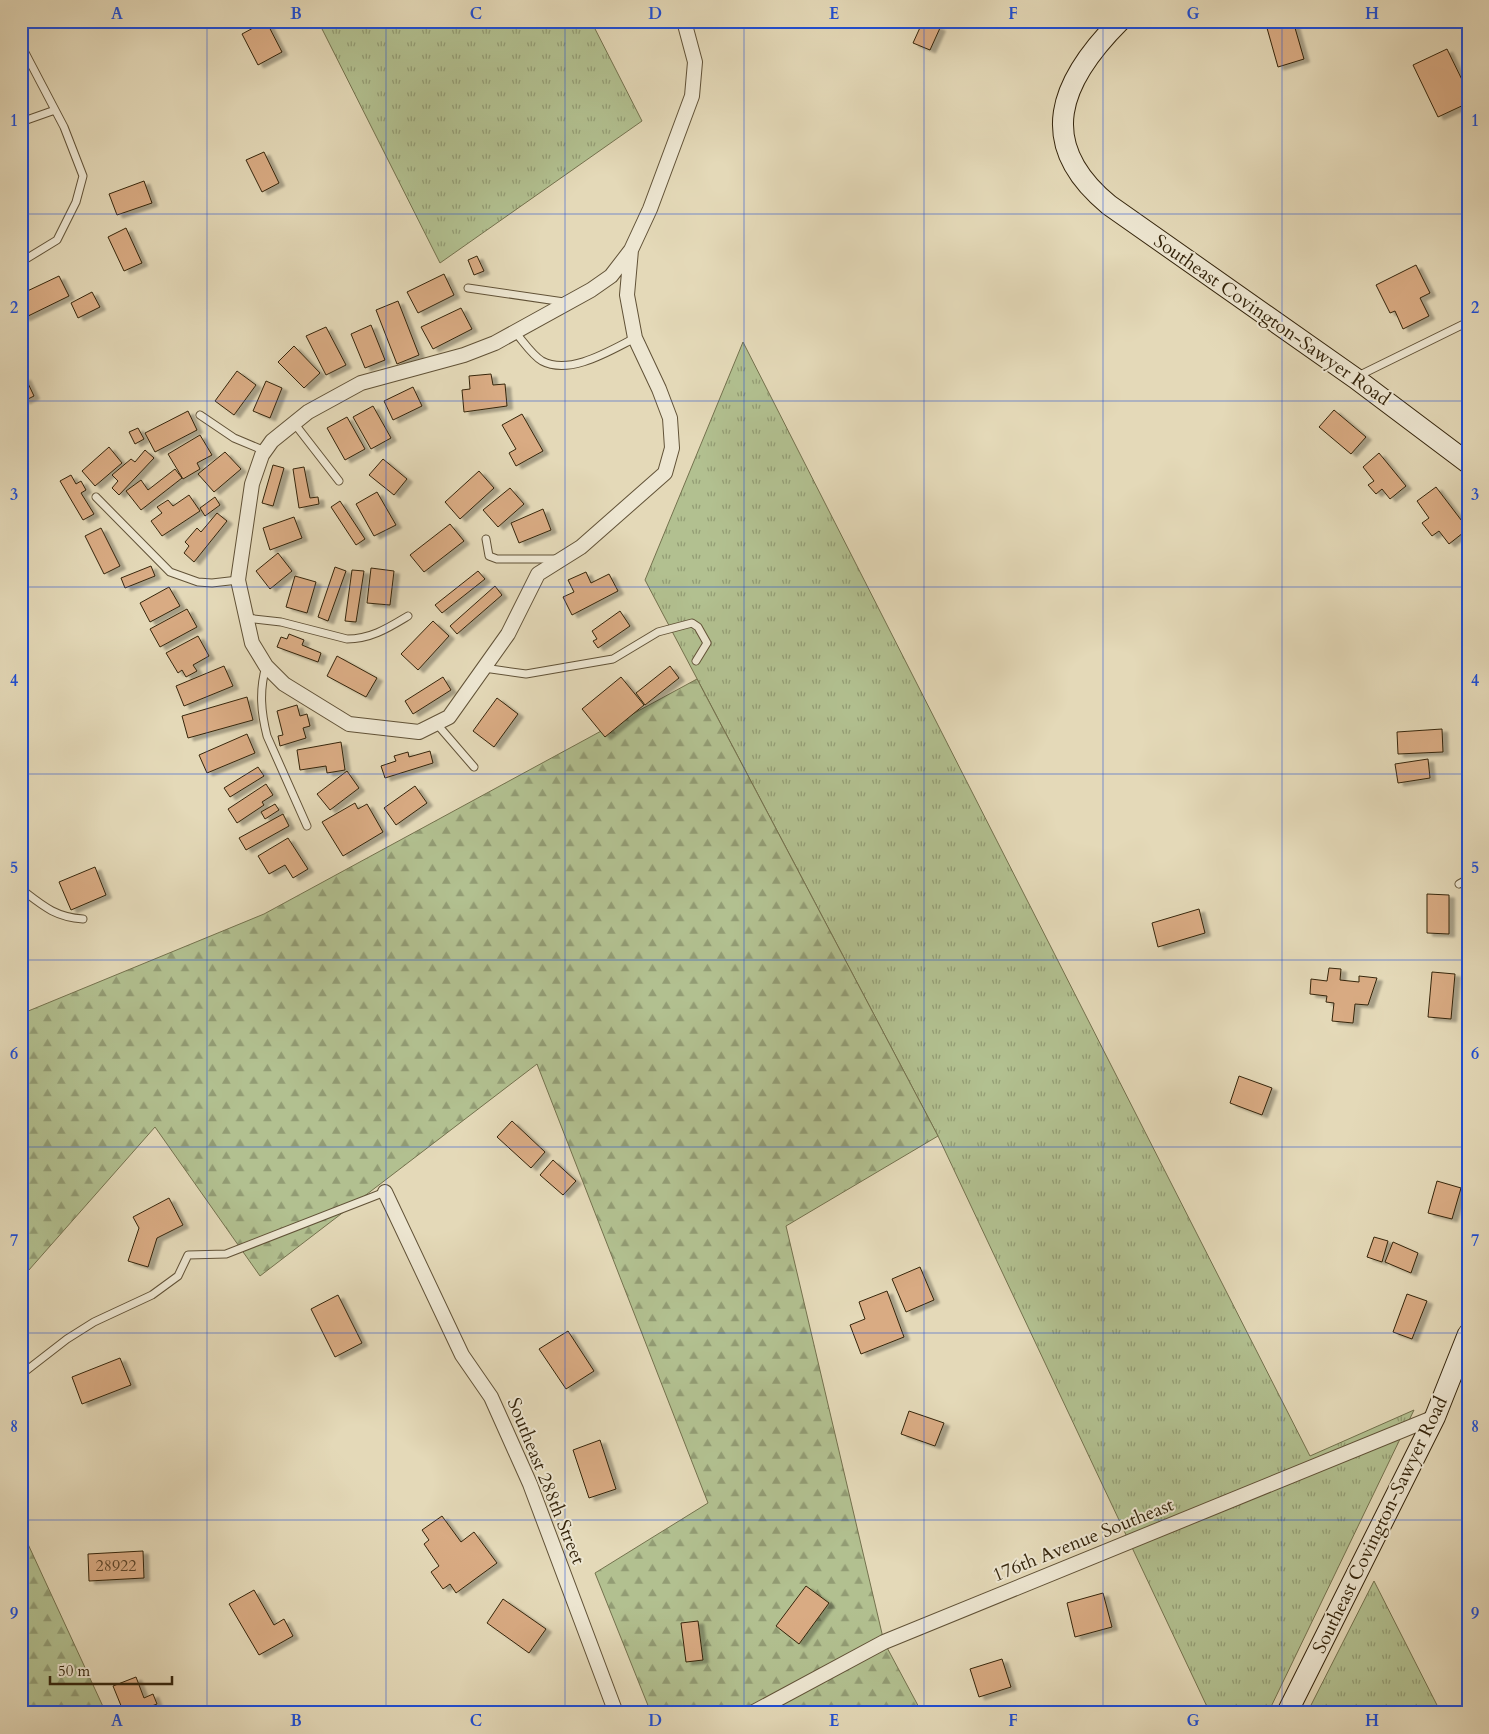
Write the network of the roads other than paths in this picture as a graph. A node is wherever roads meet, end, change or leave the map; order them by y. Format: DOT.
graph roads {
  1 [pos="684,21"];
  2 [pos="1120,21"];
  3 [pos="21,45"];
  4 [pos="55,110"];
  5 [pos="21,122"];
  6 [pos="631,250"];
  7 [pos="21,262"];
  8 [pos="468,288"];
  9 [pos="568,303"];
  10 [pos="1468,322"];
  11 [pos="515,332"];
  12 [pos="635,338"];
  13 [pos="1355,378"];
  14 [pos="200,415"];
  15 [pos="294,423"];
  16 [pos="265,451"];
  17 [pos="1468,463"];
  18 [pos="338,482"];
  19 [pos="96,497"];
  20 [pos="486,539"];
  21 [pos="561,560"];
  22 [pos="238,580"];
  23 [pos="408,616"];
  24 [pos="245,618"];
  25 [pos="696,661"];
  26 [pos="266,666"];
  27 [pos="484,668"];
  28 [pos="436,723"];
  29 [pos="474,767"];
  30 [pos="307,826"];
  31 [pos="1468,879"];
  32 [pos="1458,884"];
  33 [pos="21,889"];
  34 [pos="83,919"];
  35 [pos="385,1192"];
  36 [pos="1466,1343"];
  37 [pos="27,1370"];
  38 [pos="1436,1417"];
  39 [pos="616,1713"];
  40 [pos="752,1713"];
  41 [pos="1287,1713"];
  1 -- 6 [label="street"];
  2 -- 13 [label="street, Southeast Covington-Sawyer Road"];
  3 -- 4 [label="lane"];
  4 -- 5 [label="lane"];
  4 -- 7 [label="lane"];
  6 -- 9 [label="street"];
  6 -- 12 [label="street"];
  8 -- 9 [label="lane"];
  9 -- 11 [label="street"];
  10 -- 13 [label="lane"];
  11 -- 12 [label="lane"];
  11 -- 15 [label="street"];
  12 -- 21 [label="street"];
  13 -- 17 [label="street, Southeast Covington-Sawyer Road"];
  14 -- 16 [label="lane"];
  15 -- 16 [label="street"];
  15 -- 18 [label="lane"];
  16 -- 22 [label="street"];
  19 -- 22 [label="lane"];
  20 -- 21 [label="lane"];
  21 -- 27 [label="street"];
  22 -- 24 [label="street"];
  23 -- 24 [label="lane"];
  24 -- 26 [label="street"];
  25 -- 27 [label="lane"];
  26 -- 28 [label="street"];
  26 -- 30 [label="lane"];
  27 -- 28 [label="street"];
  28 -- 29 [label="lane"];
  31 -- 32 [label="lane"];
  33 -- 34 [label="lane"];
  35 -- 37 [label="lane"];
  35 -- 39 [label="street, Southeast 288th Street"];
  36 -- 38 [label="street, Southeast Covington-Sawyer Road"];
  38 -- 40 [label="street, 176th Avenue Southeast"];
  38 -- 41 [label="street, Southeast Covington-Sawyer Road"];
}
